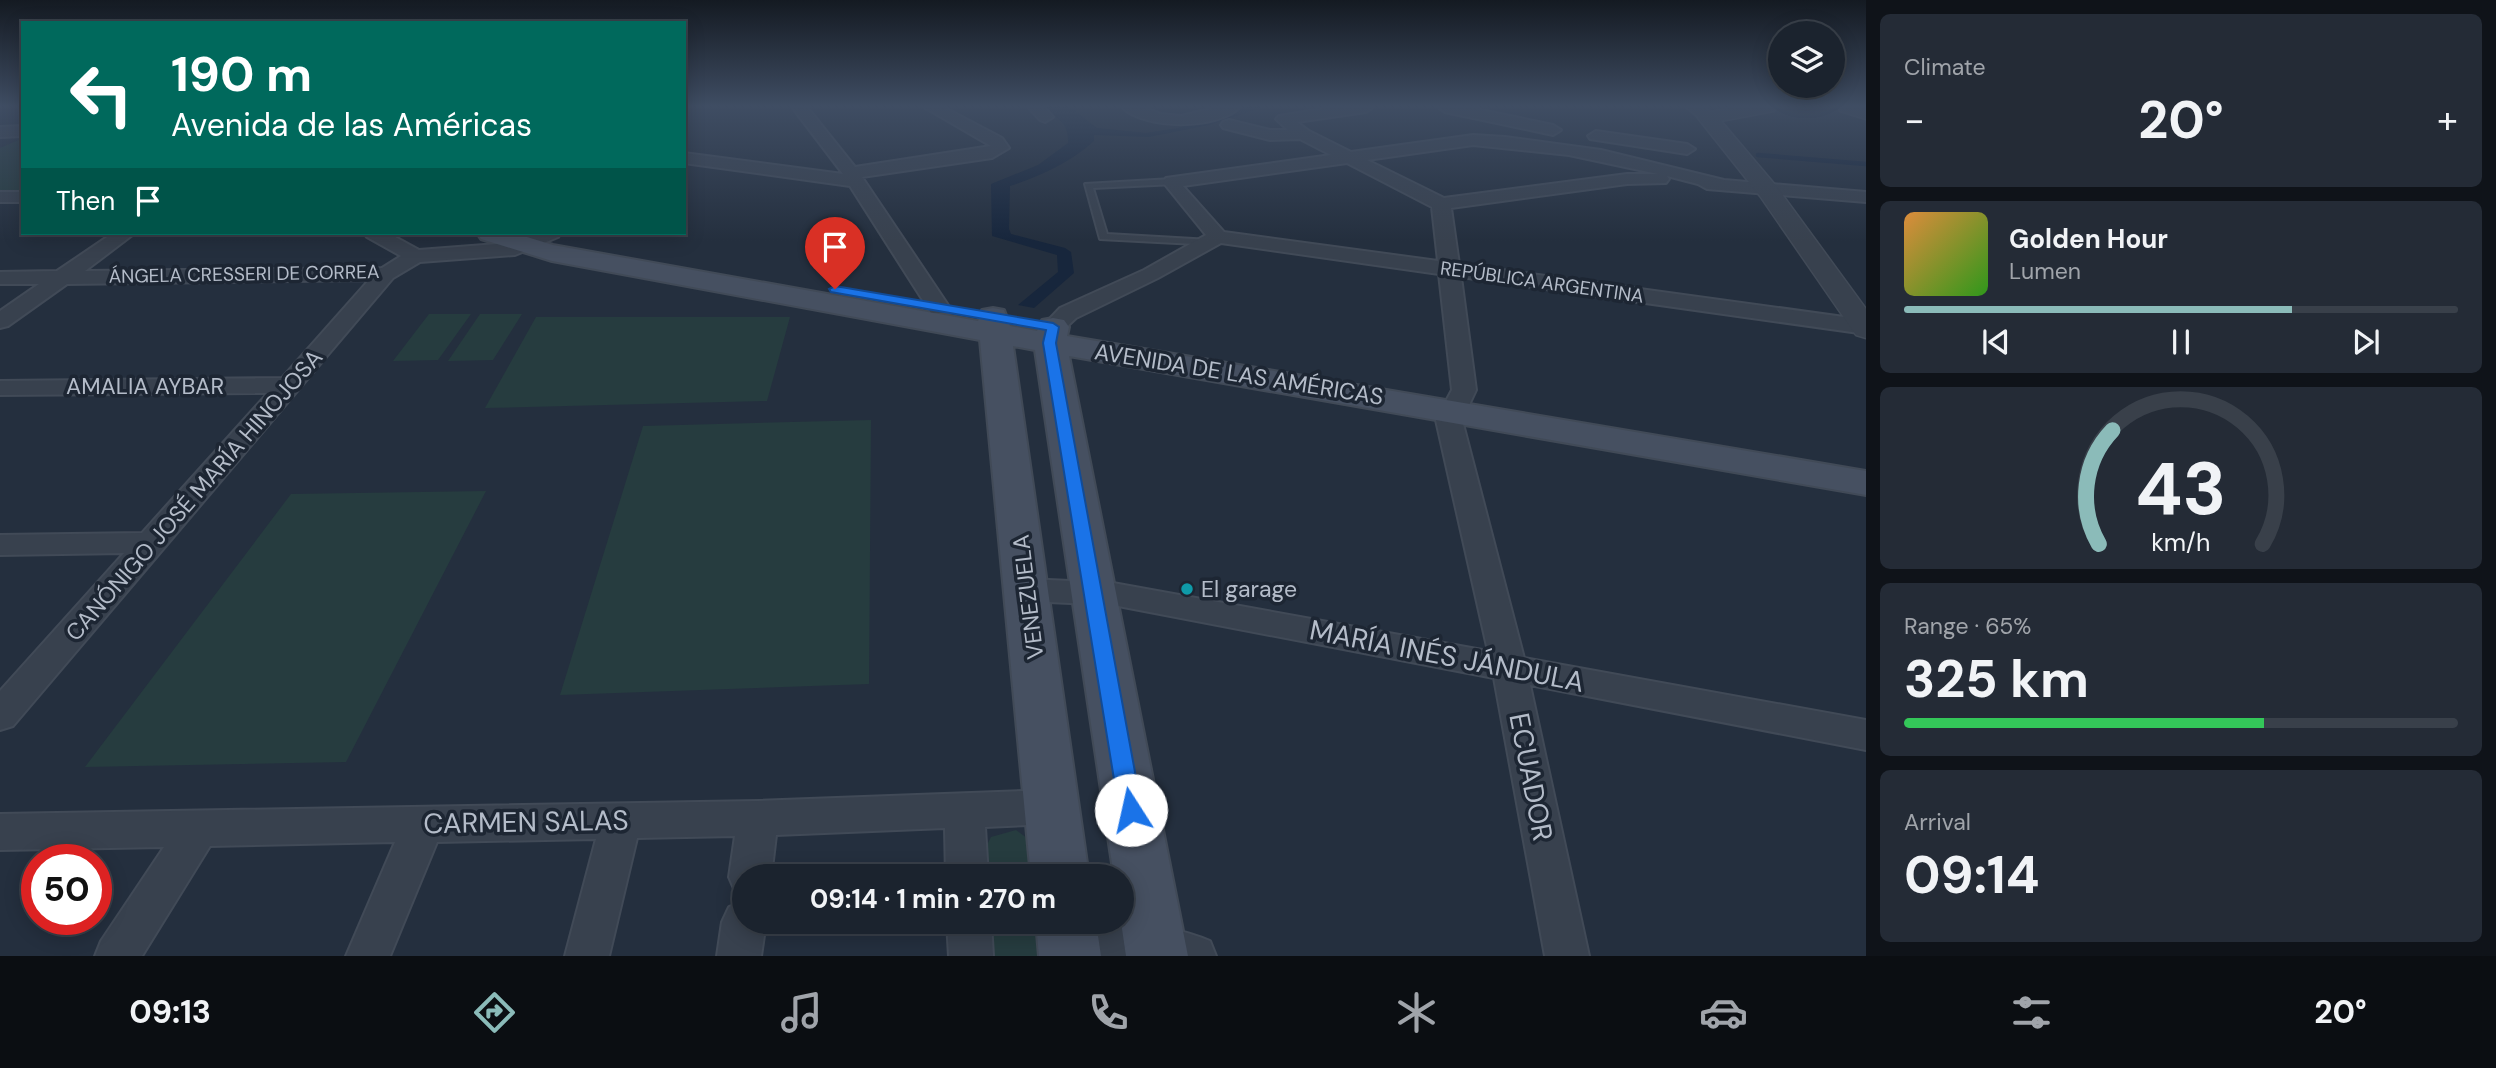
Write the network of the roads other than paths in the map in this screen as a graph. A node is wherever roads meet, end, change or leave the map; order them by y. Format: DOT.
graph roads {
  1 [pos="834,152"];
  2 [pos="992,152"];
  3 [pos="1339,152"];
  4 [pos="1381,152"];
  5 [pos="1592,152"];
  6 [pos="1735,152"];
  7 [pos="1348,156"];
  8 [pos="686,158"];
  9 [pos="854,177"];
  10 [pos="1172,182"];
  11 [pos="1726,186"];
  12 [pos="1769,191"];
  13 [pos="0,197"];
  14 [pos="21,197"];
  15 [pos="1866,197"];
  16 [pos="1441,204"];
  17 [pos="122,235"];
  18 [pos="377,235"];
  19 [pos="515,235"];
  20 [pos="540,237"];
  21 [pos="1214,240"];
  22 [pos="415,256"];
  23 [pos="1451,269"];
  24 [pos="386,274"];
  25 [pos="62,277"];
  26 [pos="0,278"];
  27 [pos="939,308"];
  28 [pos="0,321"];
  29 [pos="995,325"];
  30 [pos="1866,327"];
  31 [pos="1051,335"];
  32 [pos="291,385"];
  33 [pos="0,388"];
  34 [pos="1458,403"];
  35 [pos="1866,464"];
  36 [pos="1866,483"];
  37 [pos="151,543"];
  38 [pos="0,545"];
  39 [pos="1027,590"];
  40 [pos="1091,592"];
  41 [pos="1509,667"];
  42 [pos="0,716"];
  43 [pos="1866,735"];
  44 [pos="1052,807"];
  45 [pos="964,811"];
  46 [pos="758,818"];
  47 [pos="621,820"];
  48 [pos="424,823"];
  49 [pos="198,830"];
  50 [pos="0,832"];
  51 [pos="752,864"];
  52 [pos="966,864"];
  53 [pos="1059,864"];
  54 [pos="743,934"];
  55 [pos="970,934"];
  56 [pos="1067,938"];
  57 [pos="1169,953"];
  58 [pos="117,956"];
  59 [pos="368,956"];
  60 [pos="587,956"];
  61 [pos="740,956"];
  62 [pos="971,956"];
  63 [pos="1567,956"];
  1 -- 9 [label="street"];
  2 -- 9 [label="street"];
  3 -- 7 [label="street"];
  4 -- 7 [label="street"];
  5 -- 11 [label="street"];
  6 -- 12 [label="street"];
  7 -- 10 [label="street"];
  7 -- 16 [label="street"];
  8 -- 9 [label="street"];
  9 -- 27 [label="street"];
  10 -- 21 [label="street"];
  10 -- 21 [label="lane"];
  11 -- 12 [label="street"];
  11 -- 16 [label="street"];
  12 -- 15 [label="street"];
  12 -- 30 [label="street"];
  13 -- 14 [label="street"];
  16 -- 23 [label="street, ECUADOR"];
  17 -- 25 [label="street"];
  18 -- 22 [label="street"];
  19 -- 20 [label="main road, AVENIDA DE LAS AMÉRICAS"];
  20 -- 22 [label="street, ÁNGELA CRESSERI DE CORREA"];
  20 -- 27 [label="main road, AVENIDA DE LAS AMÉRICAS"];
  20 -- 29 [label="main road, AVENIDA DE LAS AMÉRICAS"];
  21 -- 23 [label="street, REPÚBLICA ARGENTINA"];
  21 -- 31 [label="street"];
  22 -- 24 [label="street, ÁNGELA CRESSERI DE CORREA"];
  23 -- 30 [label="street, REPÚBLICA ARGENTINA"];
  23 -- 34 [label="street, ECUADOR"];
  24 -- 25 [label="street, ÁNGELA CRESSERI DE CORREA"];
  24 -- 32 [label="street, CANÓNIGO JOSÉ MARÍA HINOJOSA"];
  25 -- 26 [label="street, ÁNGELA CRESSERI DE CORREA"];
  25 -- 28 [label="street"];
  27 -- 29 [label="main road, AVENIDA DE LAS AMÉRICAS"];
  29 -- 31 [label="main road, AVENIDA DE LAS AMÉRICAS"];
  29 -- 39 [label="main road, VENEZUELA"];
  31 -- 34 [label="main road, AVENIDA DE LAS AMÉRICAS"];
  31 -- 40 [label="main road"];
  32 -- 33 [label="street, AMALIA AYBAR"];
  32 -- 37 [label="street, CANÓNIGO JOSÉ MARÍA HINOJOSA"];
  34 -- 35 [label="main road, AVENIDA DE LAS AMÉRICAS"];
  34 -- 36 [label="main road, AVENIDA DE LAS AMÉRICAS"];
  34 -- 41 [label="street, ECUADOR"];
  37 -- 38 [label="street"];
  37 -- 42 [label="street, CANÓNIGO JOSÉ MARÍA HINOJOSA"];
  39 -- 40 [label="street, MARÍA INÉS JÁNDULA"];
  39 -- 44 [label="main road, VENEZUELA"];
  40 -- 41 [label="street, MARÍA INÉS JÁNDULA"];
  40 -- 57 [label="main road"];
  41 -- 43 [label="street, MARÍA INÉS JÁNDULA"];
  41 -- 63 [label="street, ECUADOR"];
  44 -- 45 [label="street, CARMEN SALAS"];
  44 -- 53 [label="main road, VENEZUELA"];
  45 -- 46 [label="street, CARMEN SALAS"];
  45 -- 52 [label="street"];
  46 -- 47 [label="street, CARMEN SALAS"];
  46 -- 51 [label="street"];
  47 -- 48 [label="street, CARMEN SALAS"];
  47 -- 60 [label="street"];
  48 -- 49 [label="street, CARMEN SALAS"];
  48 -- 59 [label="street"];
  49 -- 50 [label="street, CARMEN SALAS"];
  49 -- 58 [label="street"];
  54 -- 61 [label="street"];
  55 -- 62 [label="street"];
  56 -- 57 [label="street"];
}
